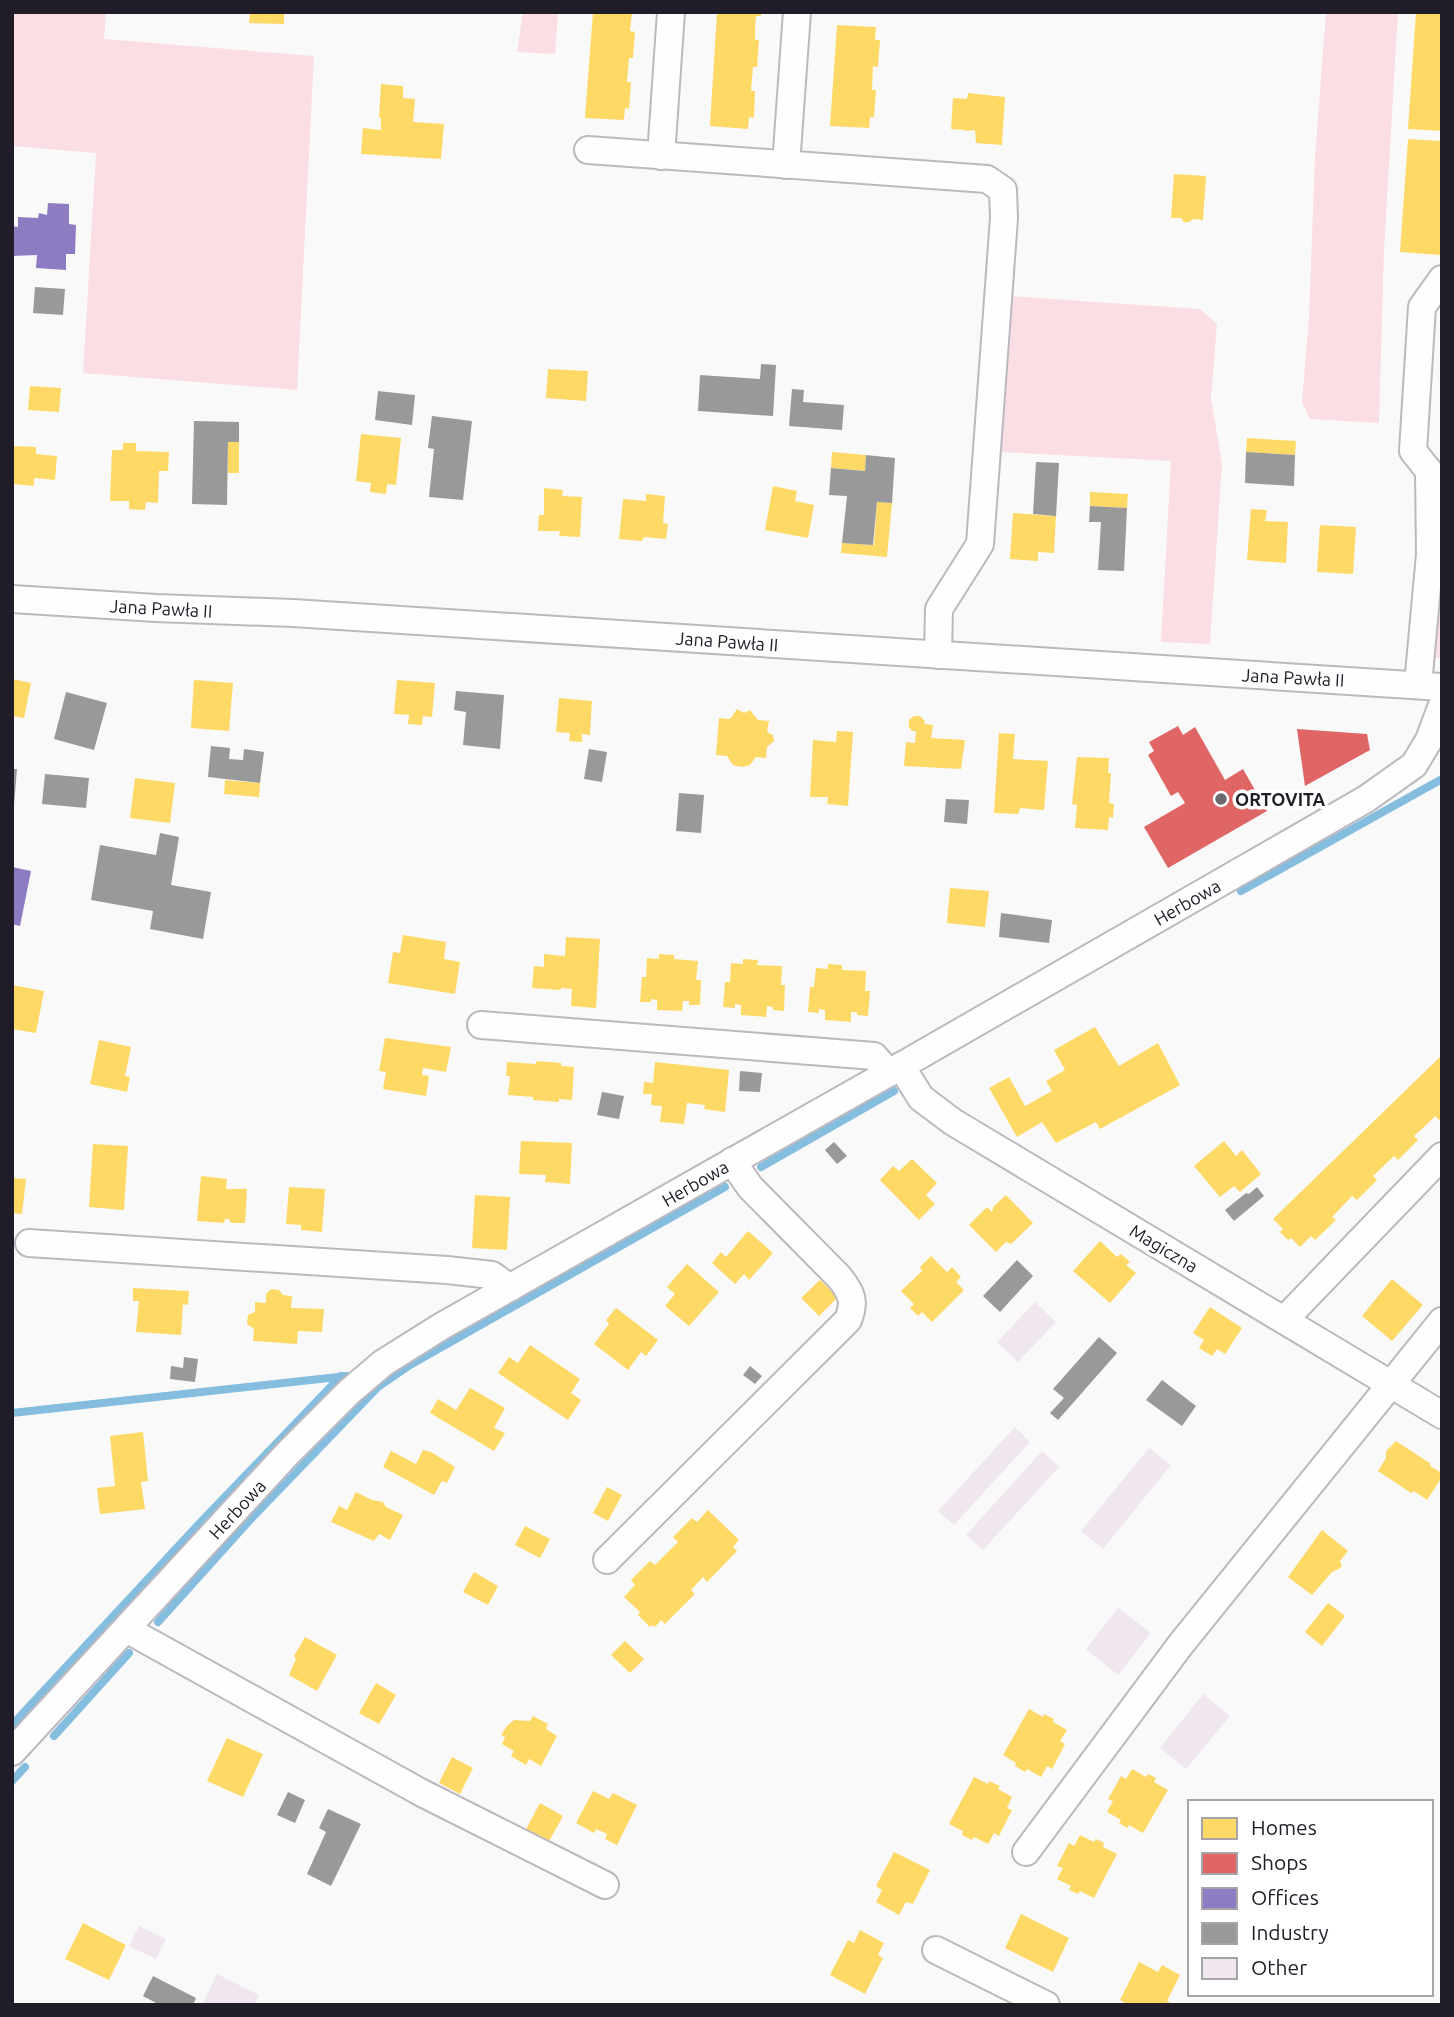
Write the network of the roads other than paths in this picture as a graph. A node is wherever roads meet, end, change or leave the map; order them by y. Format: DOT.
graph roads {
  1 [pos="671,12"];
  2 [pos="797,12"];
  3 [pos="588,150"];
  4 [pos="661,156"];
  5 [pos="786,164"];
  6 [pos="1442,279"];
  7 [pos="12,599"];
  8 [pos="938,655"];
  9 [pos="1430,686"];
  10 [pos="1442,705"];
  11 [pos="481,1025"];
  12 [pos="895,1069"];
  13 [pos="1442,1156"];
  14 [pos="732,1161"];
  15 [pos="29,1243"];
  16 [pos="510,1288"];
  17 [pos="1284,1320"];
  18 [pos="1442,1321"];
  19 [pos="1389,1384"];
  20 [pos="1442,1415"];
  21 [pos="607,1560"];
  22 [pos="126,1629"];
  23 [pos="12,1752"];
  24 [pos="1026,1852"];
  25 [pos="605,1885"];
  26 [pos="936,1950"];
  27 [pos="1046,2005"];
  1 -- 4 [label="street"];
  2 -- 5 [label="street"];
  3 -- 4 [label="street"];
  4 -- 5 [label="street"];
  5 -- 8 [label="street"];
  6 -- 9 [label="street"];
  7 -- 8 [label="street, Jana Pawła II"];
  8 -- 9 [label="street, Jana Pawła II"];
  10 -- 12 [label="street, Herbowa"];
  11 -- 12 [label="street"];
  12 -- 14 [label="street, Herbowa"];
  12 -- 17 [label="street, Magiczna"];
  13 -- 17 [label="street"];
  14 -- 16 [label="street, Herbowa"];
  14 -- 21 [label="street"];
  15 -- 16 [label="street"];
  16 -- 22 [label="street, Herbowa"];
  17 -- 19 [label="street, Magiczna"];
  18 -- 19 [label="street"];
  19 -- 20 [label="street, Magiczna"];
  19 -- 24 [label="street"];
  22 -- 23 [label="street, Herbowa"];
  22 -- 25 [label="street"];
  26 -- 27 [label="street"];
}
